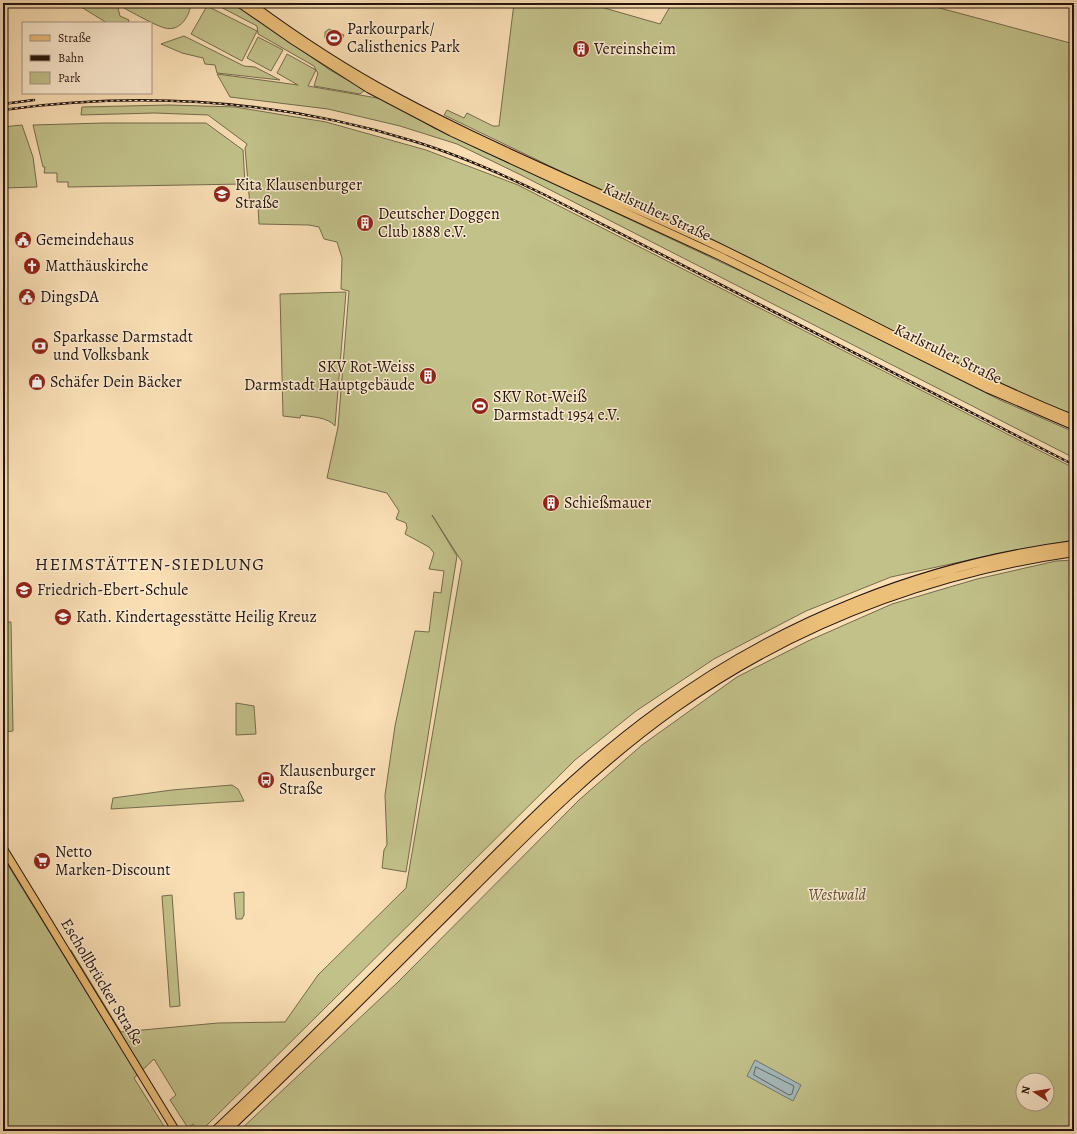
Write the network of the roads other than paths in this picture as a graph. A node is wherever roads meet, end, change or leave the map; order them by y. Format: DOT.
graph roads {
  1 [pos="239,3"];
  2 [pos="250,3"];
  3 [pos="1074,419"];
  4 [pos="1074,426"];
  5 [pos="1074,545"];
  6 [pos="1074,552"];
  7 [pos="3,848"];
  8 [pos="176,1131"];
  9 [pos="215,1131"];
  10 [pos="226,1131"];
  1 -- 4 [label="main road, Karlsruher Straße"];
  2 -- 3 [label="main road, Karlsruher Straße"];
  5 -- 9 [label="highway"];
  6 -- 10 [label="highway"];
  7 -- 8 [label="main road, Eschollbrücker Straße"];
}
